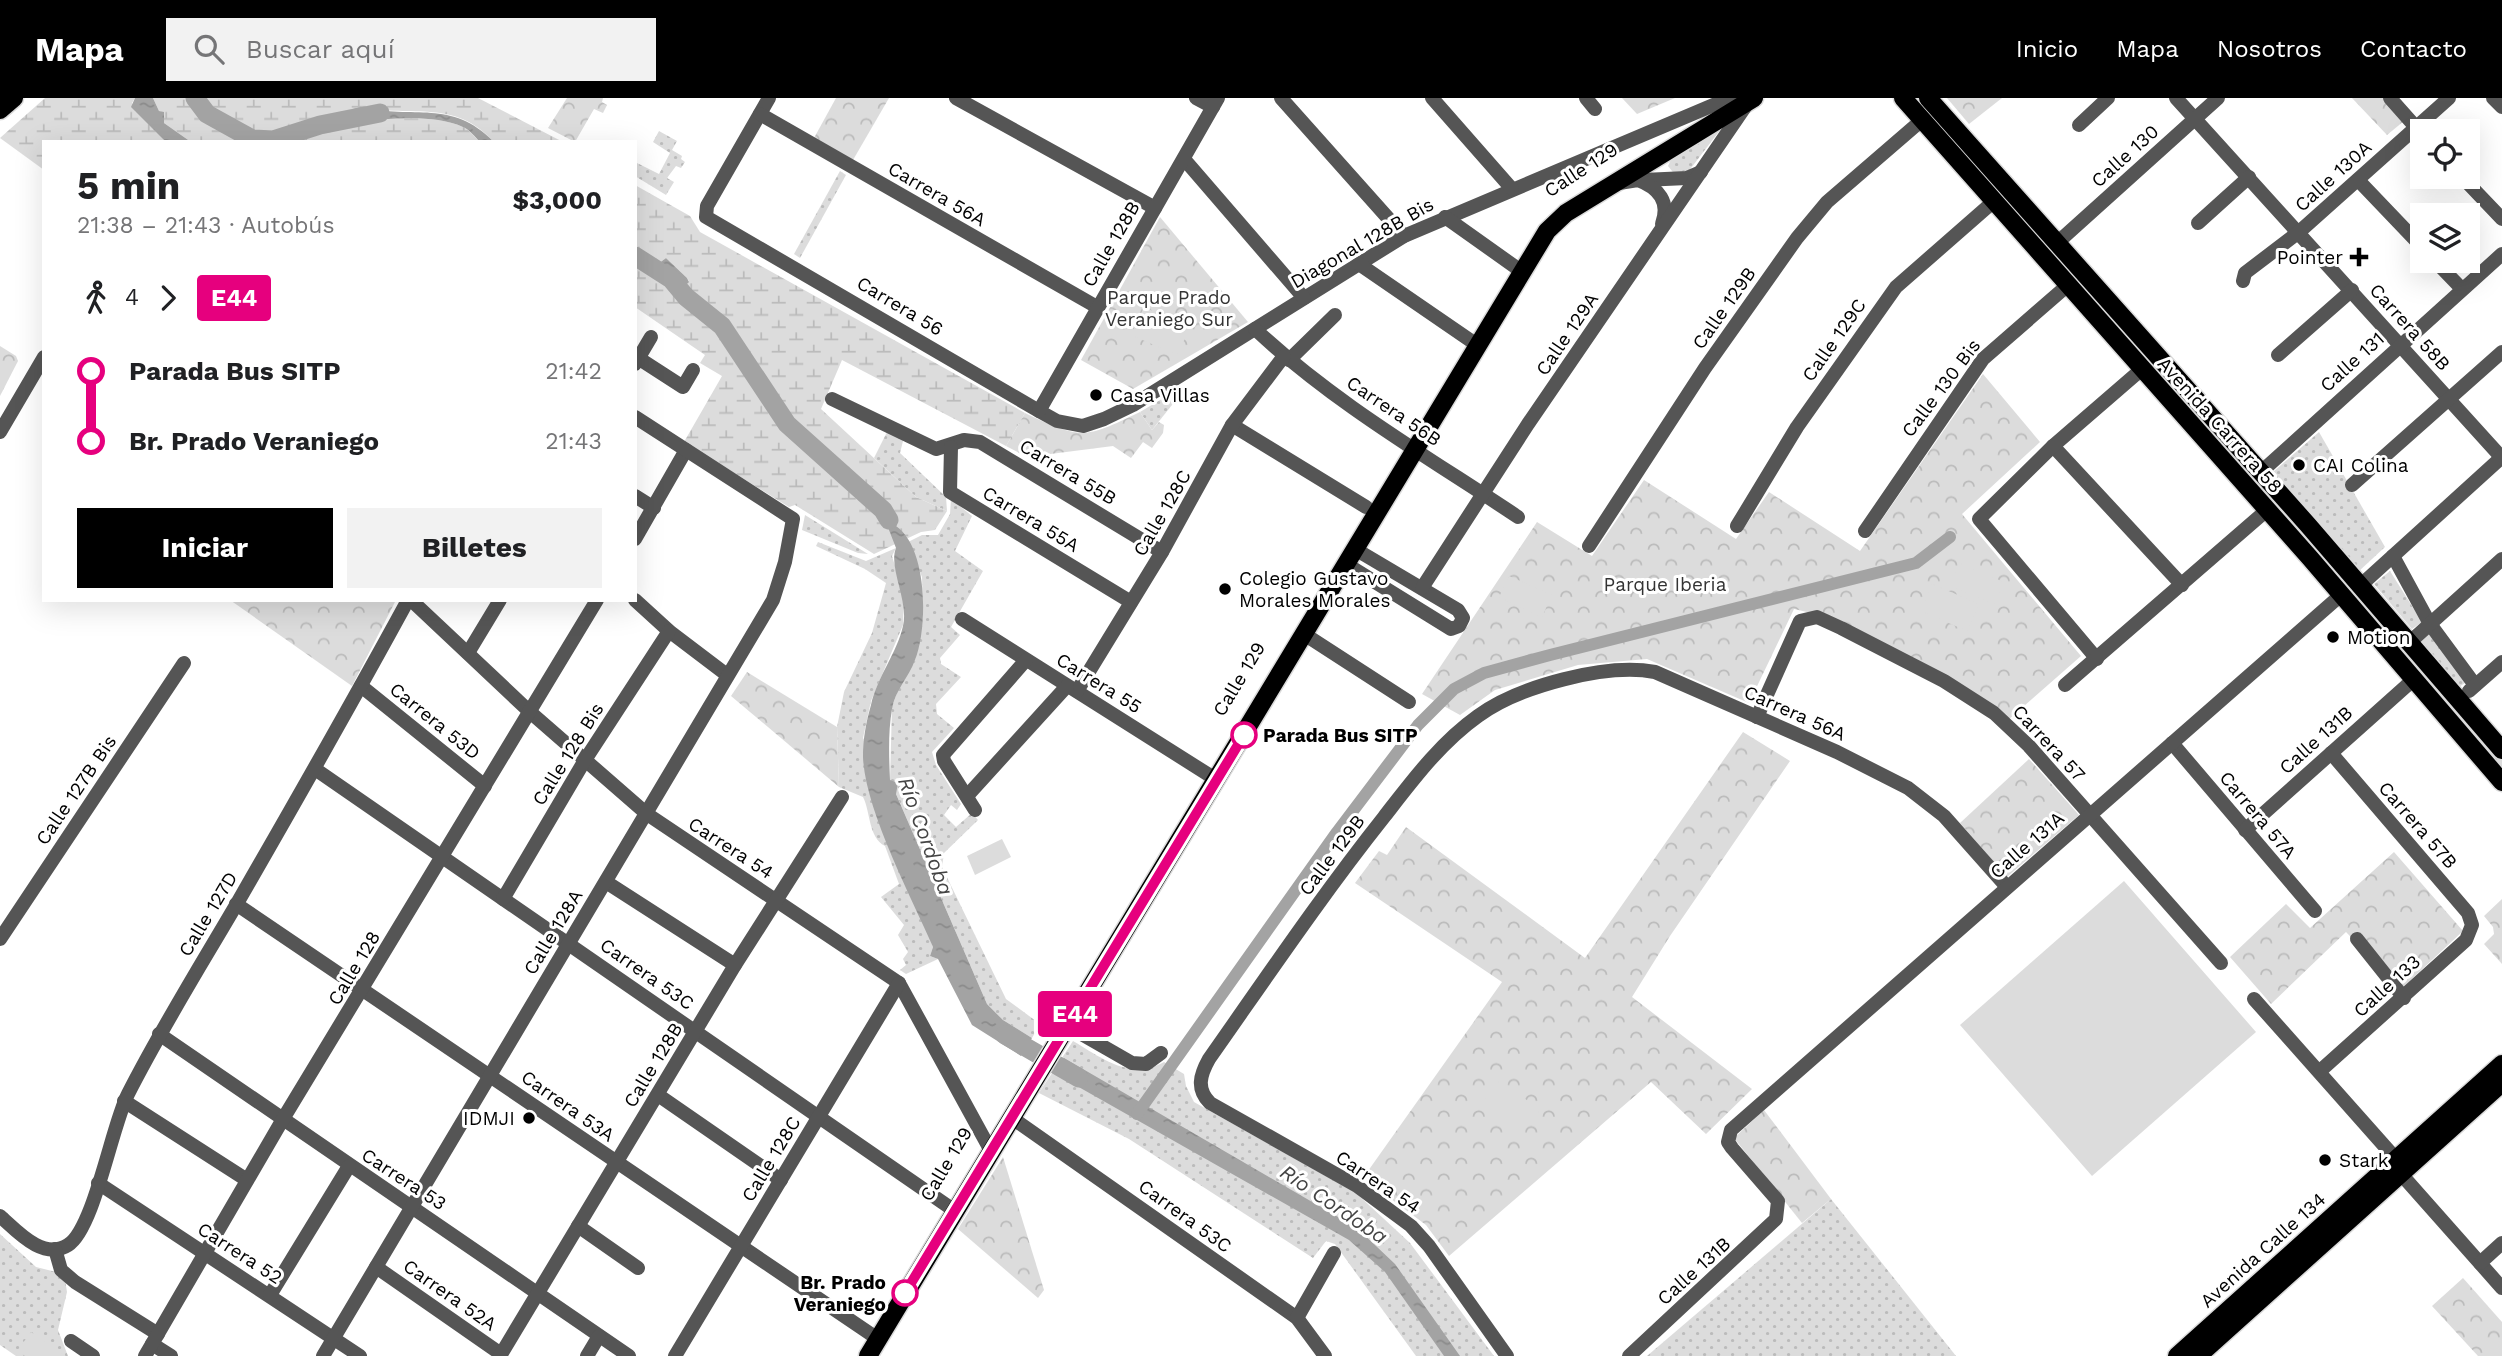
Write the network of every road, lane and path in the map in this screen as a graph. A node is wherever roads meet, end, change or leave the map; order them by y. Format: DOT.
graph roads {
  1 [pos="14,98"];
  2 [pos="769,98"];
  3 [pos="956,98"];
  4 [pos="1196,98"];
  5 [pos="1281,98"];
  6 [pos="1432,98"];
  7 [pos="1903,98"];
  8 [pos="1928,98"];
  9 [pos="2108,98"];
  10 [pos="2176,98"];
  11 [pos="2218,98"];
  12 [pos="2390,98"];
  13 [pos="2449,98"];
  14 [pos="2493,98"];
  15 [pos="1742,99"];
  16 [pos="1215,103"];
  17 [pos="2502,107"];
  18 [pos="0,110"];
  19 [pos="760,114"];
  20 [pos="2195,118"];
  21 [pos="2430,119"];
  22 [pos="1922,120"];
  23 [pos="2410,121"];
  24 [pos="2079,125"];
  25 [pos="2410,138"];
  26 [pos="1184,159"];
  27 [pos="1701,172"];
  28 [pos="2249,177"];
  29 [pos="1638,180"];
  30 [pos="2358,180"];
  31 [pos="1611,186"];
  32 [pos="2473,189"];
  33 [pos="1512,190"];
  34 [pos="1993,202"];
  35 [pos="1154,208"];
  36 [pos="1445,217"];
  37 [pos="2502,219"];
  38 [pos="2198,223"];
  39 [pos="1660,232"];
  40 [pos="2299,232"];
  41 [pos="2410,234"];
  42 [pos="1404,236"];
  43 [pos="2057,243"];
  44 [pos="2502,254"];
  45 [pos="1359,264"];
  46 [pos="1517,268"];
  47 [pos="2447,273"];
  48 [pos="2243,281"];
  49 [pos="2068,285"];
  50 [pos="2462,289"];
  51 [pos="2352,290"];
  52 [pos="1304,298"];
  53 [pos="1097,307"];
  54 [pos="1335,315"];
  55 [pos="1255,329"];
  56 [pos="651,337"];
  57 [pos="1473,342"];
  58 [pos="2401,344"];
  59 [pos="2502,352"];
  60 [pos="2278,355"];
  61 [pos="1286,358"];
  62 [pos="637,359"];
  63 [pos="42,360"];
  64 [pos="2142,369"];
  65 [pos="693,370"];
  66 [pos="832,399"];
  67 [pos="2449,400"];
  68 [pos="1039,411"];
  69 [pos="637,418"];
  70 [pos="1066,424"];
  71 [pos="1233,425"];
  72 [pos="0,432"];
  73 [pos="1410,446"];
  74 [pos="2053,446"];
  75 [pos="951,447"];
  76 [pos="686,450"];
  77 [pos="2502,458"];
  78 [pos="2261,472"];
  79 [pos="2353,485"];
  80 [pos="1483,493"];
  81 [pos="637,497"];
  82 [pos="1366,507"];
  83 [pos="654,508"];
  84 [pos="2267,510"];
  85 [pos="1518,517"];
  86 [pos="1737,526"];
  87 [pos="1865,531"];
  88 [pos="637,536"];
  89 [pos="1589,547"];
  90 [pos="1162,552"];
  91 [pos="2393,556"];
  92 [pos="1350,557"];
  93 [pos="2502,559"];
  94 [pos="2182,585"];
  95 [pos="2361,585"];
  96 [pos="1422,588"];
  97 [pos="2341,595"];
  98 [pos="409,602"];
  99 [pos="412,602"];
  100 [pos="499,602"];
  101 [pos="596,602"];
  102 [pos="637,602"];
  103 [pos="1131,602"];
  104 [pos="962,619"];
  105 [pos="2430,624"];
  106 [pos="669,631"];
  107 [pos="1304,634"];
  108 [pos="2410,642"];
  109 [pos="468,653"];
  110 [pos="2097,659"];
  111 [pos="1026,660"];
  112 [pos="2502,662"];
  113 [pos="184,663"];
  114 [pos="727,675"];
  115 [pos="2413,680"];
  116 [pos="2065,685"];
  117 [pos="2475,685"];
  118 [pos="361,687"];
  119 [pos="1527,688"];
  120 [pos="1072,689"];
  121 [pos="2459,699"];
  122 [pos="1409,702"];
  123 [pos="530,712"];
  124 [pos="1757,717"];
  125 [pos="2172,743"];
  126 [pos="2501,746"];
  127 [pos="2330,753"];
  128 [pos="585,760"];
  129 [pos="315,769"];
  130 [pos="1212,776"];
  131 [pos="2502,782"];
  132 [pos="485,786"];
  133 [pos="967,796"];
  134 [pos="842,797"];
  135 [pos="975,810"];
  136 [pos="647,814"];
  137 [pos="2090,816"];
  138 [pos="2245,830"];
  139 [pos="443,857"];
  140 [pos="606,882"];
  141 [pos="2007,887"];
  142 [pos="503,899"];
  143 [pos="776,900"];
  144 [pos="236,904"];
  145 [pos="2315,911"];
  146 [pos="2472,925"];
  147 [pos="0,939"];
  148 [pos="2357,939"];
  149 [pos="569,943"];
  150 [pos="2221,963"];
  151 [pos="735,965"];
  152 [pos="899,983"];
  153 [pos="362,990"];
  154 [pos="2404,998"];
  155 [pos="2255,999"];
  156 [pos="1058,1030"];
  157 [pos="695,1032"];
  158 [pos="159,1034"];
  159 [pos="1161,1053"];
  160 [pos="2502,1064"];
  161 [pos="2320,1071"];
  162 [pos="489,1075"];
  163 [pos="1200,1076"];
  164 [pos="1026,1082"];
  165 [pos="2502,1083"];
  166 [pos="658,1095"];
  167 [pos="124,1101"];
  168 [pos="819,1117"];
  169 [pos="1012,1118"];
  170 [pos="283,1119"];
  171 [pos="988,1145"];
  172 [pos="615,1163"];
  173 [pos="349,1166"];
  174 [pos="2398,1167"];
  175 [pos="247,1180"];
  176 [pos="781,1180"];
  177 [pos="98,1183"];
  178 [pos="411,1206"];
  179 [pos="951,1208"];
  180 [pos="1780,1210"];
  181 [pos="0,1216"];
  182 [pos="578,1226"];
  183 [pos="2502,1243"];
  184 [pos="741,1247"];
  185 [pos="55,1249"];
  186 [pos="204,1252"];
  187 [pos="1334,1253"];
  188 [pos="2480,1263"];
  189 [pos="376,1266"];
  190 [pos="638,1268"];
  191 [pos="2502,1288"];
  192 [pos="538,1294"];
  193 [pos="270,1295"];
  194 [pos="1297,1318"];
  195 [pos="599,1336"];
  196 [pos="873,1336"];
  197 [pos="333,1338"];
  198 [pos="71,1341"];
  199 [pos="151,1345"];
  200 [pos="501,1355"];
  201 [pos="93,1356"];
  202 [pos="171,1356"];
  203 [pos="323,1356"];
  204 [pos="360,1356"];
  205 [pos="587,1356"];
  206 [pos="629,1356"];
  207 [pos="675,1356"];
  208 [pos="854,1356"];
  209 [pos="868,1356"];
  210 [pos="1325,1356"];
  211 [pos="1507,1356"];
  212 [pos="1629,1356"];
  213 [pos="2177,1356"];
  214 [pos="2198,1356"];
  1 -- 18 [label="main road"];
  2 -- 19 [label="street"];
  3 -- 35 [label="street"];
  4 -- 16 [label="street"];
  5 -- 42 [label="street"];
  6 -- 33 [label="street"];
  7 -- 22 [label="main road, Avenida Carrera 58"];
  8 -- 43 [label="main road, Avenida Carrera 58"];
  9 -- 24 [label="street"];
  10 -- 20 [label="street, Carrera 58B"];
  11 -- 20 [label="street, Calle 130"];
  12 -- 23 [label="street"];
  13 -- 21 [label="street, Calle 130A"];
  14 -- 17 [label="street"];
  15 -- 27 [label="street, Calle 129A"];
  15 -- 31 [label="main road, Calle 129"];
  15 -- 33 [label="street, Diagonal 128B Bis"];
  15 -- 46 [label="main road, Calle 129"];
  16 -- 26 [label="street, Calle 128B"];
  19 -- 53 [label="street, Carrera 56A"];
  19 -- 68 [label="street, Carrera 56"];
  20 -- 28 [label="street, Carrera 58B"];
  20 -- 43 [label="street, Calle 130"];
  22 -- 34 [label="main road, Avenida Carrera 58"];
  22 -- 89 [label="street, Calle 129B"];
  25 -- 30 [label="street, Calle 130A"];
  26 -- 35 [label="street, Calle 128B"];
  26 -- 52 [label="street"];
  27 -- 29 [label="street"];
  27 -- 39 [label="street, Calle 129A"];
  28 -- 38 [label="street"];
  28 -- 40 [label="street, Carrera 58B"];
  29 -- 31 [label="street, Calle 129"];
  29 -- 39 [label="street, Calle 129"];
  30 -- 40 [label="street, Calle 130A"];
  30 -- 41 [label="street"];
  31 -- 46 [label="main road, Calle 129"];
  32 -- 37 [label="street"];
  33 -- 36 [label="street, Diagonal 128B Bis"];
  34 -- 49 [label="main road, Avenida Carrera 58"];
  34 -- 86 [label="street, Calle 129C"];
  35 -- 53 [label="street, Calle 128B"];
  36 -- 42 [label="street, Diagonal 128B Bis"];
  36 -- 46 [label="street"];
  39 -- 80 [label="street, Calle 129A"];
  40 -- 48 [label="street, Calle 130A"];
  40 -- 51 [label="street, Carrera 58B"];
  42 -- 45 [label="street, Diagonal 128B Bis"];
  43 -- 78 [label="main road, Avenida Carrera 58"];
  44 -- 50 [label="street, Calle 131"];
  45 -- 52 [label="street, Diagonal 128B Bis"];
  45 -- 57 [label="street"];
  46 -- 57 [label="main road, Calle 129"];
  47 -- 50 [label="street"];
  49 -- 64 [label="main road, Avenida Carrera 58"];
  49 -- 87 [label="street, Calle 130 Bis"];
  50 -- 58 [label="street, Calle 131"];
  51 -- 58 [label="street, Carrera 58B"];
  51 -- 60 [label="street"];
  52 -- 55 [label="street, Diagonal 128B Bis"];
  53 -- 68 [label="street, Calle 128B"];
  54 -- 61 [label="street, Calle 128C"];
  55 -- 61 [label="street, Carrera 56B"];
  55 -- 70 [label="street, Diagonal 128B Bis"];
  56 -- 62 [label="street"];
  57 -- 73 [label="main road, Calle 129"];
  58 -- 67 [label="street, Carrera 58B"];
  58 -- 78 [label="street, Calle 131"];
  59 -- 67 [label="street"];
  61 -- 71 [label="street, Calle 128C"];
  61 -- 73 [label="street, Carrera 56B"];
  62 -- 65 [label="street"];
  63 -- 72 [label="street"];
  64 -- 74 [label="street"];
  64 -- 84 [label="main road, Avenida Carrera 58"];
  66 -- 75 [label="street, Carrera 55B"];
  67 -- 77 [label="street, Carrera 58B"];
  67 -- 79 [label="street"];
  68 -- 70 [label="street, Carrera 56"];
  69 -- 76 [label="street"];
  71 -- 82 [label="street"];
  71 -- 90 [label="street, Calle 128C"];
  73 -- 80 [label="street, Carrera 56B"];
  73 -- 82 [label="main road, Calle 129"];
  73 -- 92 [label="main road, Calle 129"];
  74 -- 94 [label="street"];
  74 -- 110 [label="street"];
  75 -- 90 [label="street, Carrera 55B"];
  75 -- 103 [label="street, Carrera 55A"];
  76 -- 83 [label="street"];
  76 -- 114 [label="street, Calle 128A"];
  77 -- 91 [label="street"];
  78 -- 95 [label="main road, Avenida Carrera 58"];
  80 -- 85 [label="street, Carrera 56B"];
  80 -- 96 [label="street, Calle 129A"];
  81 -- 83 [label="street"];
  82 -- 130 [label="main road, Calle 129"];
  83 -- 88 [label="street"];
  84 -- 94 [label="street"];
  84 -- 97 [label="main road, Avenida Carrera 58"];
  90 -- 103 [label="street, Calle 128C"];
  91 -- 95 [label="street"];
  91 -- 105 [label="street"];
  92 -- 96 [label="street"];
  92 -- 96 [label="street"];
  92 -- 107 [label="main road, Calle 129"];
  93 -- 105 [label="street"];
  94 -- 110 [label="street"];
  95 -- 108 [label="main road, Avenida Carrera 58"];
  97 -- 115 [label="main road, Avenida Carrera 58"];
  97 -- 125 [label="street, Calle 131A"];
  98 -- 118 [label="street, Calle 127D"];
  99 -- 109 [label="street, Carrera 54"];
  100 -- 109 [label="street"];
  101 -- 123 [label="street, Calle 128"];
  102 -- 106 [label="street"];
  103 -- 120 [label="street, Calle 128C"];
  104 -- 111 [label="street, Carrera 55"];
  105 -- 108 [label="street"];
  105 -- 117 [label="street"];
  106 -- 114 [label="street"];
  106 -- 128 [label="street, Calle 128 Bis"];
  107 -- 122 [label="street"];
  107 -- 130 [label="main road, Calle 129"];
  108 -- 121 [label="main road, Avenida Carrera 58"];
  109 -- 123 [label="street, Carrera 54"];
  110 -- 116 [label="street"];
  111 -- 120 [label="street, Carrera 55"];
  111 -- 133 [label="street"];
  112 -- 117 [label="street"];
  113 -- 147 [label="street, Calle 127B Bis"];
  114 -- 136 [label="street, Calle 128A"];
  115 -- 127 [label="street, Calle 131B"];
  115 -- 131 [label="main road, Avenida Carrera 58"];
  117 -- 121 [label="street"];
  118 -- 129 [label="street, Calle 127D"];
  118 -- 132 [label="street, Carrera 53D"];
  119 -- 124 [label="street, Carrera 56A"];
  119 -- 163 [label="street, Calle 129B"];
  120 -- 130 [label="street, Carrera 55"];
  120 -- 133 [label="street, Calle 128C"];
  121 -- 126 [label="main road, Avenida Carrera 58"];
  123 -- 128 [label="street, Carrera 54"];
  123 -- 132 [label="street, Calle 128"];
  124 -- 137 [label="street, Carrera 57"];
  124 -- 141 [label="street, Carrera 56A"];
  125 -- 137 [label="street, Calle 131A"];
  125 -- 138 [label="street, Carrera 57A"];
  127 -- 138 [label="street, Calle 131B"];
  127 -- 146 [label="street, Carrera 57B"];
  128 -- 136 [label="street, Carrera 54"];
  128 -- 142 [label="street, Calle 128 Bis"];
  129 -- 139 [label="street, Carrera 53C"];
  129 -- 144 [label="street, Calle 127D"];
  130 -- 156 [label="main road, Calle 129"];
  132 -- 139 [label="street, Calle 128"];
  133 -- 135 [label="street"];
  134 -- 143 [label="street, Calle 128B"];
  136 -- 140 [label="street, Calle 128A"];
  136 -- 143 [label="street, Carrera 54"];
  137 -- 141 [label="street, Calle 131A"];
  137 -- 150 [label="street, Carrera 57"];
  138 -- 145 [label="street, Carrera 57A"];
  139 -- 142 [label="street, Carrera 53C"];
  139 -- 153 [label="street, Calle 128"];
  140 -- 149 [label="street, Calle 128A"];
  140 -- 151 [label="street"];
  141 -- 180 [label="street, Calle 131A"];
  142 -- 149 [label="street, Carrera 53C"];
  143 -- 151 [label="street, Calle 128B"];
  143 -- 152 [label="street, Carrera 54"];
  144 -- 153 [label="street, Carrera 53A"];
  144 -- 158 [label="street, Calle 127D"];
  146 -- 154 [label="street, Calle 133"];
  148 -- 154 [label="street"];
  149 -- 157 [label="street, Carrera 53C"];
  149 -- 162 [label="street, Calle 128A"];
  151 -- 157 [label="street, Calle 128B"];
  152 -- 168 [label="street, Calle 128C"];
  152 -- 171 [label="street, Carrera 54"];
  153 -- 162 [label="street, Carrera 53A"];
  153 -- 170 [label="street, Calle 128"];
  154 -- 161 [label="street, Calle 133"];
  155 -- 161 [label="street"];
  156 -- 159 [label="street"];
  156 -- 164 [label="main road, Calle 129"];
  157 -- 166 [label="street, Calle 128B"];
  157 -- 168 [label="street, Carrera 53C"];
  158 -- 167 [label="street, Calle 127D"];
  158 -- 170 [label="street, Carrera 53"];
  160 -- 174 [label="main road, Avenida Calle 134"];
  161 -- 174 [label="street"];
  162 -- 172 [label="street, Carrera 53A"];
  162 -- 178 [label="street, Calle 128A"];
  163 -- 211 [label="street, Carrera 54"];
  164 -- 169 [label="main road, Calle 129"];
  164 -- 171 [label="main road, Calle 129"];
  165 -- 174 [label="main road, Avenida Calle 134"];
  166 -- 172 [label="street, Calle 128B"];
  166 -- 176 [label="street"];
  167 -- 175 [label="street"];
  167 -- 177 [label="street, Calle 127D"];
  168 -- 176 [label="street, Calle 128C"];
  168 -- 179 [label="street, Carrera 53C"];
  169 -- 171 [label="main road, Calle 129"];
  169 -- 194 [label="street, Carrera 53C"];
  170 -- 173 [label="street, Carrera 53"];
  170 -- 175 [label="street, Calle 128"];
  171 -- 179 [label="main road, Calle 129"];
  172 -- 182 [label="street, Calle 128B"];
  172 -- 184 [label="street, Carrera 53A"];
  173 -- 178 [label="street, Carrera 53"];
  173 -- 193 [label="street"];
  174 -- 188 [label="street"];
  174 -- 213 [label="main road, Avenida Calle 134"];
  174 -- 214 [label="main road, Avenida Calle 134"];
  175 -- 186 [label="street, Calle 128"];
  176 -- 184 [label="street, Calle 128C"];
  177 -- 185 [label="street, Calle 127D"];
  177 -- 186 [label="street, Carrera 52"];
  178 -- 189 [label="street, Calle 128A"];
  178 -- 192 [label="street, Carrera 53"];
  179 -- 196 [label="main road, Calle 129"];
  180 -- 212 [label="street, Calle 131B"];
  181 -- 185 [label="street"];
  182 -- 190 [label="street"];
  182 -- 192 [label="street, Calle 128B"];
  183 -- 188 [label="street"];
  184 -- 196 [label="street, Carrera 53A"];
  184 -- 207 [label="street, Calle 128C"];
  185 -- 199 [label="street"];
  186 -- 193 [label="street, Carrera 52"];
  186 -- 199 [label="street, Calle 128"];
  187 -- 194 [label="street"];
  188 -- 191 [label="street"];
  189 -- 197 [label="street, Calle 128A"];
  189 -- 200 [label="street, Carrera 52A"];
  192 -- 195 [label="street, Carrera 53"];
  192 -- 200 [label="street, Calle 128B"];
  193 -- 197 [label="street, Carrera 52"];
  194 -- 210 [label="street, Carrera 53C"];
  195 -- 205 [label="street"];
  195 -- 206 [label="street, Carrera 53"];
  196 -- 208 [label="main road, Calle 129"];
  196 -- 209 [label="main road, Calle 129"];
  197 -- 203 [label="street, Calle 128A"];
  197 -- 204 [label="street, Carrera 52"];
  198 -- 201 [label="street"];
  199 -- 202 [label="street"];
}
